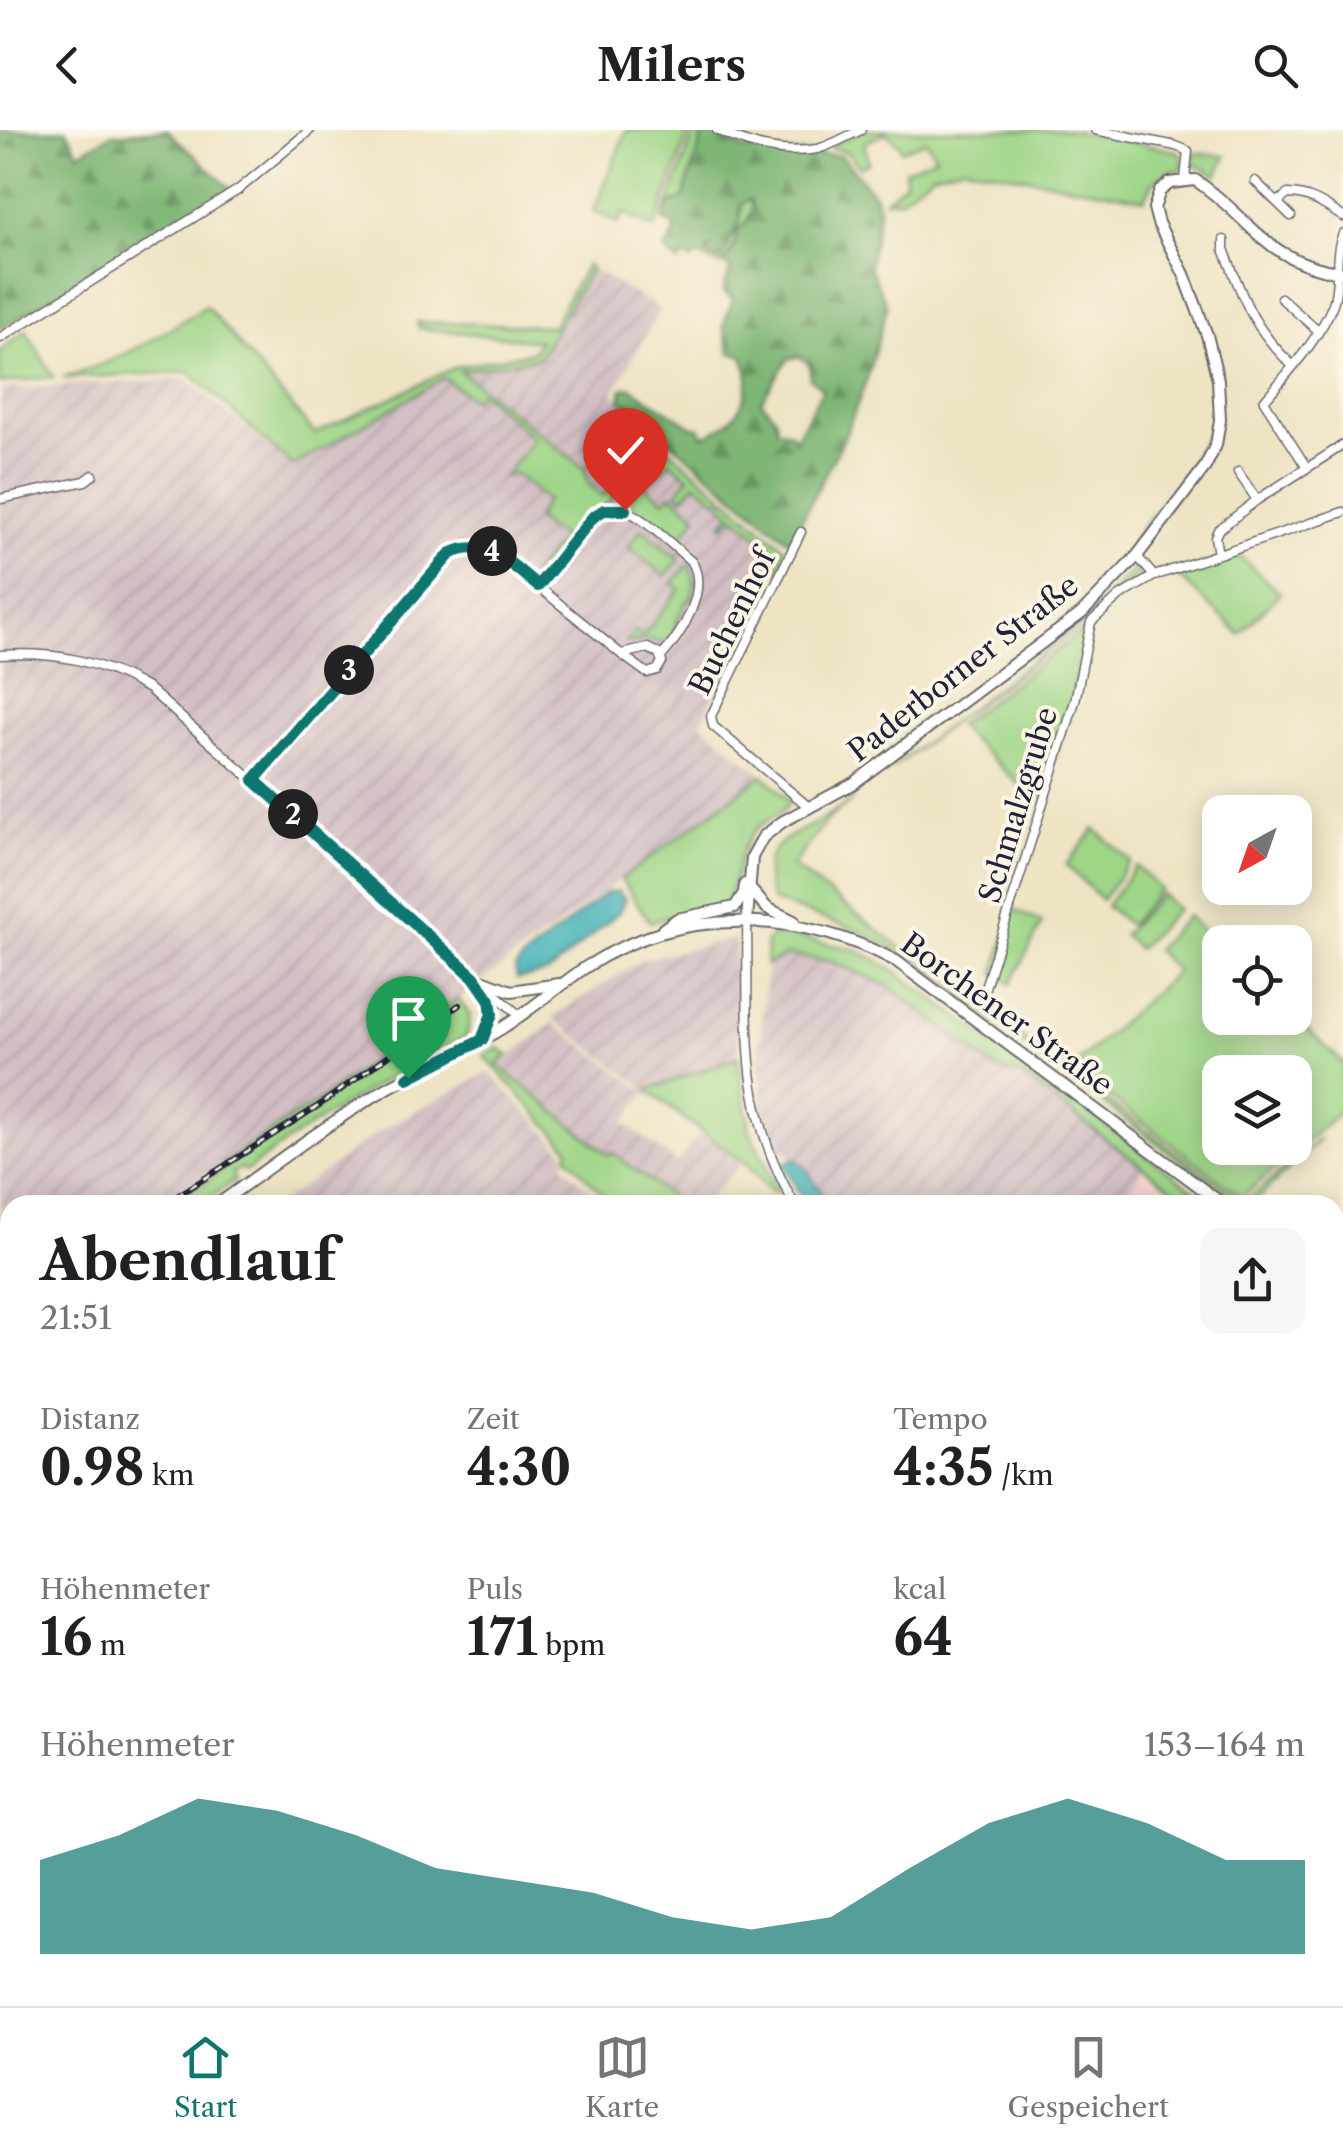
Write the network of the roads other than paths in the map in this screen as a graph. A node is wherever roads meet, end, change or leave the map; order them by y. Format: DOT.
graph roads {
  1 [pos="310,130"];
  2 [pos="717,130"];
  3 [pos="860,130"];
  4 [pos="1095,130"];
  5 [pos="1185,179"];
  6 [pos="1255,181"];
  7 [pos="1279,202"];
  8 [pos="1291,216"];
  9 [pos="1343,217"];
  10 [pos="1343,234"];
  11 [pos="1224,240"];
  12 [pos="1340,273"];
  13 [pos="1280,298"];
  14 [pos="1333,303"];
  15 [pos="1343,310"];
  16 [pos="1318,331"];
  17 [pos="0,338"];
  18 [pos="1293,366"];
  19 [pos="1343,445"];
  20 [pos="1307,468"];
  21 [pos="1238,472"];
  22 [pos="93,474"];
  23 [pos="0,499"];
  24 [pos="1257,500"];
  25 [pos="1343,512"];
  26 [pos="800,532"];
  27 [pos="1218,554"];
  28 [pos="1137,556"];
  29 [pos="1154,576"];
  30 [pos="538,586"];
  31 [pos="0,654"];
  32 [pos="621,654"];
  33 [pos="661,656"];
  34 [pos="254,780"];
  35 [pos="810,808"];
  36 [pos="752,857"];
  37 [pos="751,889"];
  38 [pos="748,920"];
  39 [pos="809,927"];
  40 [pos="658,932"];
  41 [pos="474,977"];
  42 [pos="564,983"];
  43 [pos="981,1000"];
  44 [pos="520,1016"];
  45 [pos="482,1040"];
  46 [pos="231,1195"];
  47 [pos="790,1195"];
  48 [pos="1211,1195"];
  1 -- 17 [label="street"];
  2 -- 3 [label="street"];
  4 -- 5 [label="street"];
  5 -- 12 [label="main road"];
  5 -- 28 [label="main road, Paderborner Straße"];
  6 -- 7 [label="street"];
  7 -- 8 [label="street"];
  7 -- 9 [label="street"];
  10 -- 12 [label="street"];
  11 -- 18 [label="street"];
  12 -- 14 [label="street"];
  13 -- 16 [label="street"];
  14 -- 15 [label="street"];
  14 -- 16 [label="street"];
  16 -- 18 [label="street"];
  18 -- 20 [label="street"];
  19 -- 20 [label="street"];
  20 -- 24 [label="street"];
  21 -- 24 [label="street"];
  22 -- 23 [label="street"];
  24 -- 27 [label="street"];
  25 -- 27 [label="street"];
  26 -- 35 [label="street, Buchenhof"];
  27 -- 29 [label="street"];
  28 -- 29 [label="street"];
  28 -- 35 [label="main road, Paderborner Straße"];
  29 -- 43 [label="street, Schmalzgrube"];
  30 -- 32 [label="street"];
  30 -- 33 [label="street"];
  30 -- 34 [label="street"];
  31 -- 34 [label="street"];
  32 -- 33 [label="street"];
  32 -- 33 [label="street"];
  34 -- 41 [label="street"];
  35 -- 36 [label="main road, Paderborner Straße"];
  36 -- 37 [label="main road"];
  36 -- 40 [label="main road"];
  37 -- 38 [label="main road"];
  37 -- 39 [label="main road"];
  38 -- 39 [label="main road, Borchener Straße"];
  38 -- 40 [label="main road, Borchener Straße"];
  38 -- 47 [label="street"];
  39 -- 48 [label="main road, Borchener Straße"];
  40 -- 42 [label="main road, Borchener Straße"];
  41 -- 42 [label="main road"];
  41 -- 44 [label="street"];
  41 -- 45 [label="main road"];
  42 -- 44 [label="main road, Borchener Straße"];
  44 -- 45 [label="main road, Borchener Straße"];
  45 -- 46 [label="main road, Borchener Straße"];
}
